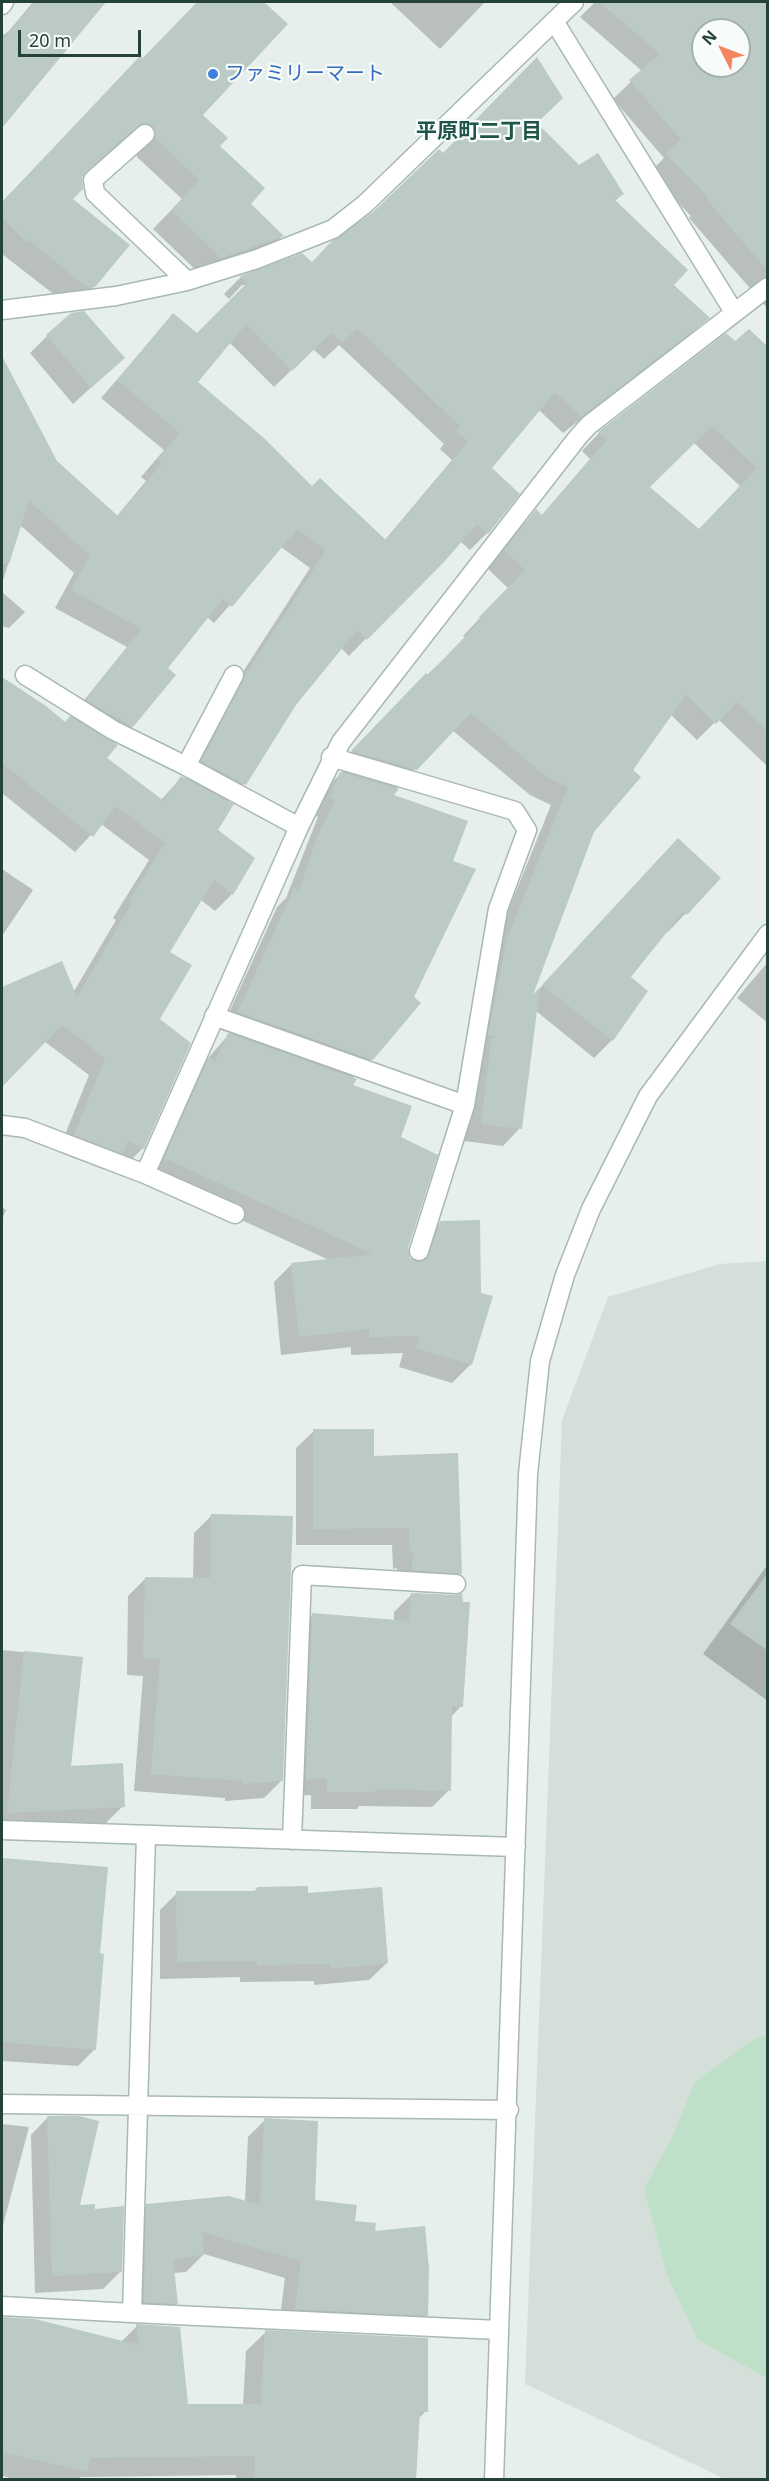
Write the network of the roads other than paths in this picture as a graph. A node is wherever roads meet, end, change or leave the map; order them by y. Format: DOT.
graph roads {
  1 [pos="573,2"];
  2 [pos="554,21"];
  3 [pos="145,134"];
  4 [pos="187,281"];
  5 [pos="768,287"];
  6 [pos="2,310"];
  7 [pos="734,312"];
  8 [pos="24,675"];
  9 [pos="234,675"];
  10 [pos="331,757"];
  11 [pos="186,766"];
  12 [pos="299,827"];
  13 [pos="768,934"];
  14 [pos="214,1016"];
  15 [pos="465,1105"];
  16 [pos="2,1125"];
  17 [pos="145,1174"];
  18 [pos="235,1214"];
  19 [pos="419,1251"];
  20 [pos="456,1584"];
  21 [pos="2,1830"];
  22 [pos="146,1835"];
  23 [pos="292,1840"];
  24 [pos="516,1847"];
  25 [pos="2,2104"];
  26 [pos="138,2105"];
  27 [pos="509,2110"];
  28 [pos="2,2306"];
  29 [pos="132,2313"];
  30 [pos="498,2330"];
  31 [pos="494,2480"];
  1 -- 2 [label="street"];
  2 -- 4 [label="street"];
  2 -- 7 [label="street"];
  3 -- 4 [label="street"];
  4 -- 6 [label="street"];
  5 -- 7 [label="street"];
  7 -- 10 [label="street"];
  8 -- 11 [label="street"];
  9 -- 11 [label="street"];
  10 -- 12 [label="street"];
  10 -- 15 [label="street"];
  11 -- 12 [label="street"];
  12 -- 14 [label="street"];
  13 -- 24 [label="street"];
  14 -- 15 [label="street"];
  14 -- 17 [label="street"];
  15 -- 19 [label="street"];
  16 -- 17 [label="street"];
  17 -- 18 [label="street"];
  20 -- 23 [label="street"];
  21 -- 22 [label="street"];
  22 -- 23 [label="street"];
  22 -- 26 [label="street"];
  23 -- 24 [label="street"];
  24 -- 27 [label="street"];
  25 -- 26 [label="street"];
  26 -- 27 [label="street"];
  26 -- 29 [label="street"];
  27 -- 30 [label="street"];
  28 -- 29 [label="street"];
  29 -- 30 [label="street"];
  30 -- 31 [label="street"];
}
